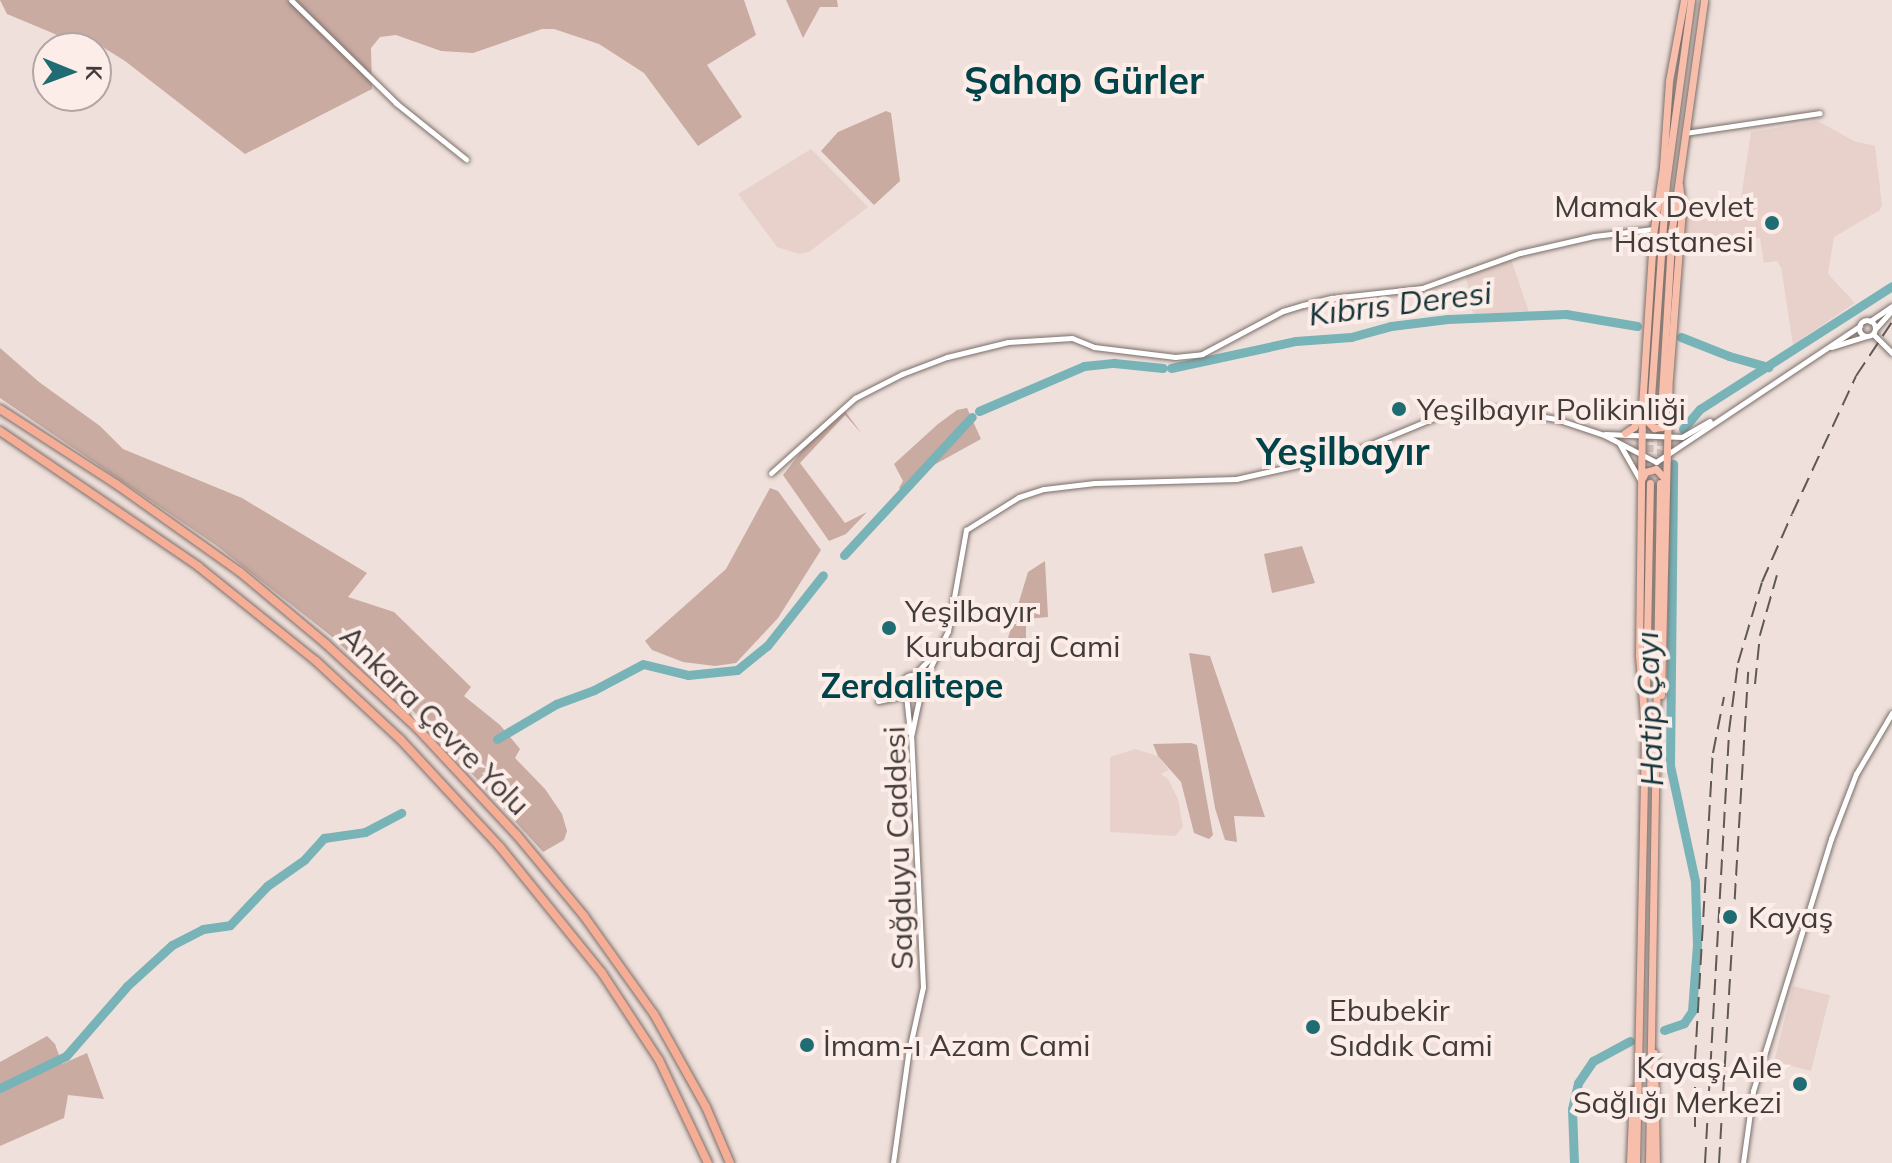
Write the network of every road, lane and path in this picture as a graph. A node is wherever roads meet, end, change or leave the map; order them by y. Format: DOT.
graph roads {
  1 [pos="291,0"];
  2 [pos="1684,0"];
  3 [pos="1691,0"];
  4 [pos="1704,0"];
  5 [pos="1820,113"];
  6 [pos="1685,133"];
  7 [pos="466,159"];
  8 [pos="1654,229"];
  9 [pos="1892,308"];
  10 [pos="1870,321"];
  11 [pos="1860,326"];
  12 [pos="1871,333"];
  13 [pos="1830,347"];
  14 [pos="1892,353"];
  15 [pos="1642,407"];
  16 [pos="0,409"];
  17 [pos="1650,412"];
  18 [pos="1665,414"];
  19 [pos="1718,418"];
  20 [pos="0,431"];
  21 [pos="1625,433"];
  22 [pos="1642,434"];
  23 [pos="1604,435"];
  24 [pos="1668,435"];
  25 [pos="1682,437"];
  26 [pos="1619,443"];
  27 [pos="1642,457"];
  28 [pos="1668,457"];
  29 [pos="771,473"];
  30 [pos="1640,482"];
  31 [pos="1663,482"];
  32 [pos="1650,483"];
  33 [pos="938,650"];
  34 [pos="913,676"];
  35 [pos="902,684"];
  36 [pos="922,685"];
  37 [pos="906,695"];
  38 [pos="1892,713"];
  39 [pos="1645,727"];
  40 [pos="911,737"];
  41 [pos="1651,1037"];
  42 [pos="708,1163"];
  43 [pos="730,1163"];
  44 [pos="893,1163"];
  45 [pos="1633,1163"];
  46 [pos="1649,1163"];
  47 [pos="1656,1163"];
  48 [pos="1743,1163"];
  1 -- 7 [label="street"];
  2 -- 8 [label="highway"];
  3 -- 17 [label="highway"];
  4 -- 6 [label="highway"];
  5 -- 6 [label="street"];
  6 -- 18 [label="highway"];
  8 -- 15 [label="highway"];
  8 -- 29 [label="street"];
  9 -- 10 [label="street"];
  9 -- 12 [label="street"];
  10 -- 11 [label="street"];
  10 -- 12 [label="street"];
  11 -- 12 [label="street"];
  11 -- 13 [label="street"];
  12 -- 13 [label="street"];
  12 -- 14 [label="street"];
  13 -- 19 [label="street"];
  15 -- 18 [label="highway"];
  15 -- 21 [label="highway"];
  15 -- 22 [label="highway"];
  16 -- 43 [label="highway, Ankara Çevre Yolu"];
  18 -- 24 [label="highway"];
  18 -- 25 [label="street"];
  19 -- 25 [label="street"];
  19 -- 28 [label="street"];
  20 -- 42 [label="highway, Ankara Çevre Yolu"];
  21 -- 22 [label="street"];
  21 -- 23 [label="street"];
  22 -- 24 [label="street"];
  22 -- 27 [label="highway"];
  23 -- 26 [label="street"];
  23 -- 33 [label="street, Sağduyu Caddesi"];
  24 -- 25 [label="street"];
  24 -- 28 [label="highway"];
  26 -- 27 [label="street"];
  26 -- 30 [label="street"];
  27 -- 28 [label="street"];
  27 -- 30 [label="highway"];
  28 -- 31 [label="highway"];
  30 -- 31 [label="highway"];
  30 -- 39 [label="highway"];
  31 -- 41 [label="highway"];
  32 -- 39 [label="highway"];
  33 -- 34 [label="street"];
  33 -- 36 [label="street, Sağduyu Caddesi"];
  34 -- 35 [label="street"];
  34 -- 36 [label="street"];
  35 -- 37 [label="street"];
  35 -- 37 [label="street"];
  36 -- 37 [label="street"];
  36 -- 40 [label="street, Sağduyu Caddesi"];
  37 -- 40 [label="street"];
  38 -- 48 [label="street"];
  39 -- 45 [label="highway"];
  40 -- 44 [label="street, Sağduyu Caddesi"];
  41 -- 46 [label="highway"];
  41 -- 47 [label="highway"];
}
